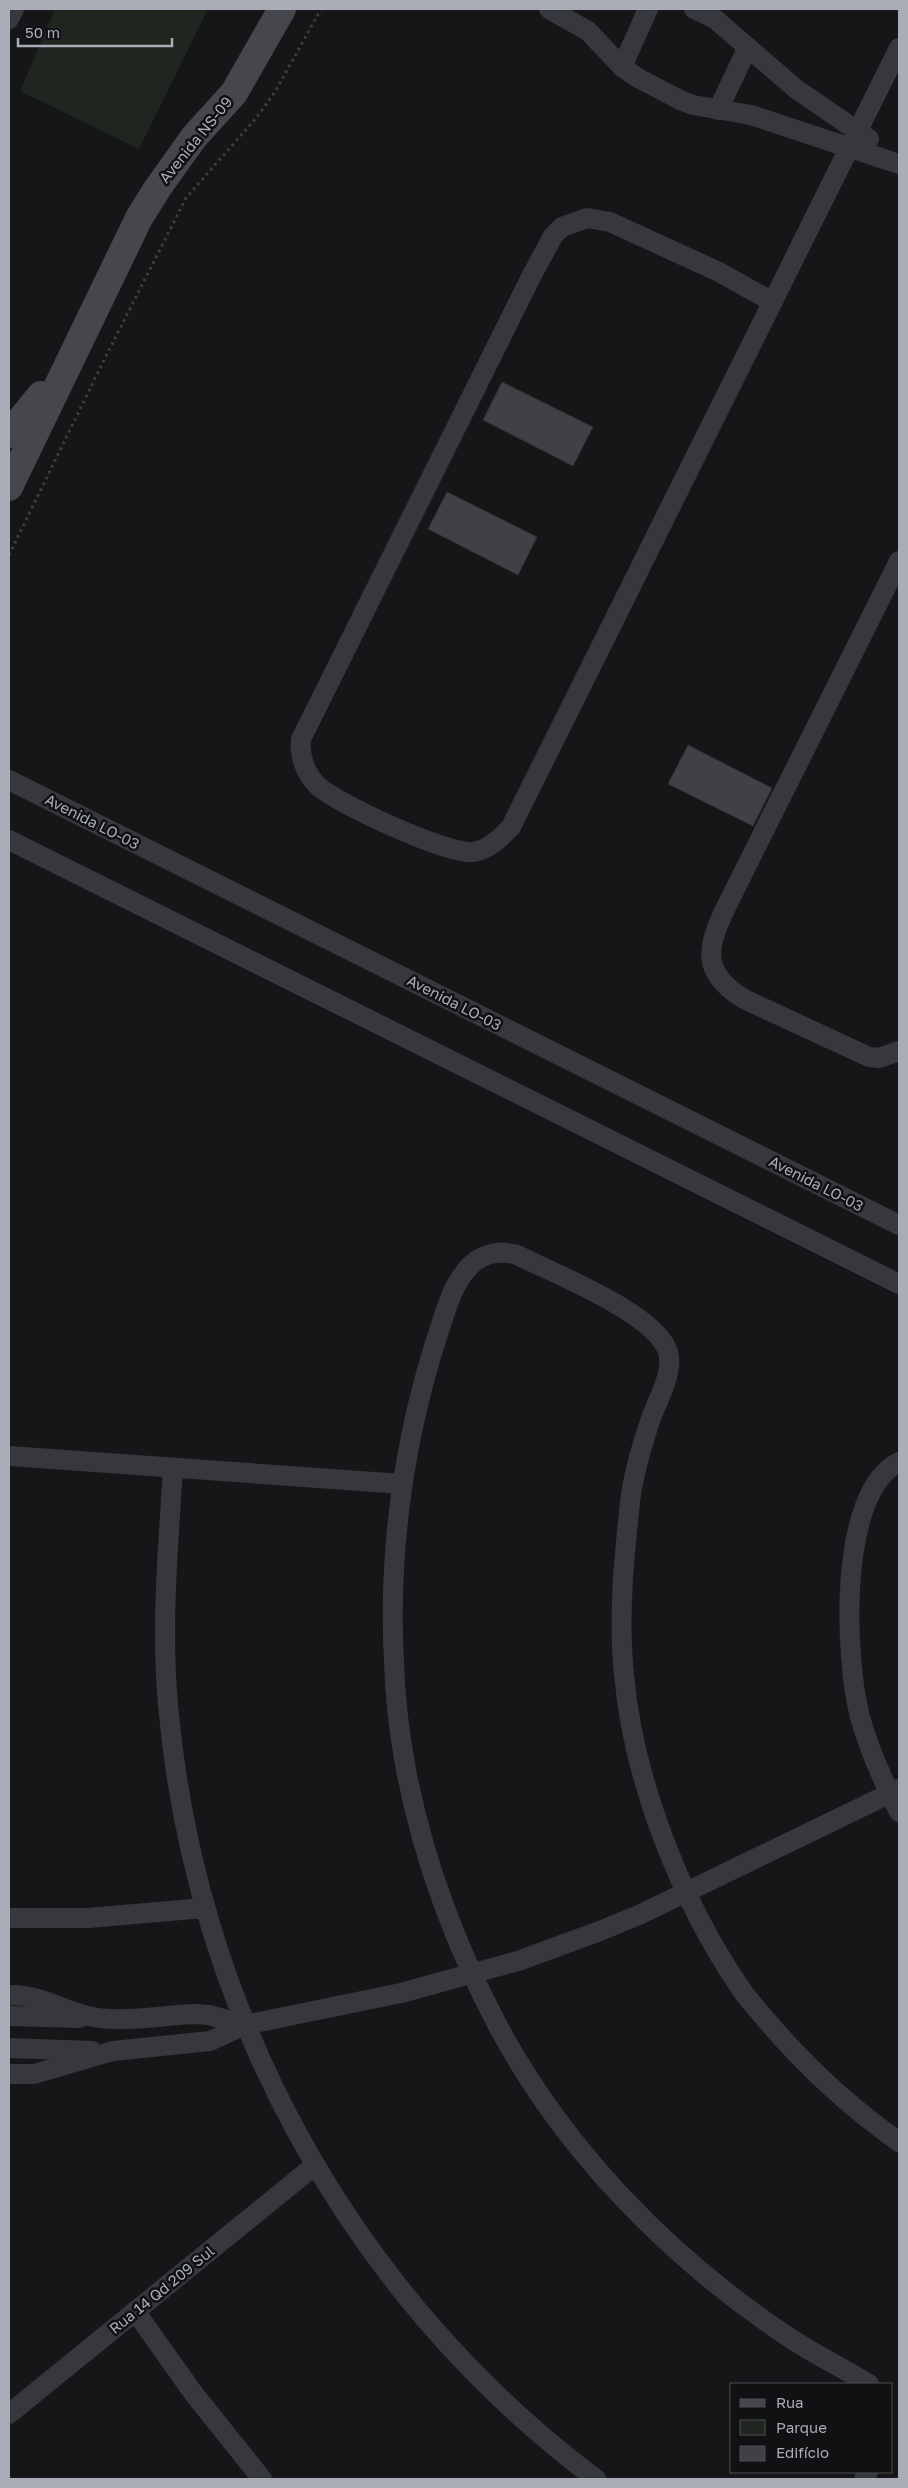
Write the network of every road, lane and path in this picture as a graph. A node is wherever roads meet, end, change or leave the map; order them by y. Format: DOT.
graph roads {
  1 [pos="14,9"];
  2 [pos="282,9"];
  3 [pos="321,9"];
  4 [pos="550,9"];
  5 [pos="648,9"];
  6 [pos="694,9"];
  7 [pos="9,19"];
  8 [pos="748,47"];
  9 [pos="899,48"];
  10 [pos="622,67"];
  11 [pos="718,110"];
  12 [pos="855,140"];
  13 [pos="899,164"];
  14 [pos="771,301"];
  15 [pos="72,354"];
  16 [pos="9,434"];
  17 [pos="9,487"];
  18 [pos="9,555"];
  19 [pos="899,560"];
  20 [pos="9,780"];
  21 [pos="9,840"];
  22 [pos="899,1051"];
  23 [pos="899,1226"];
  24 [pos="899,1284"];
  25 [pos="9,1456"];
  26 [pos="899,1462"];
  27 [pos="173,1469"];
  28 [pos="402,1484"];
  29 [pos="895,1792"];
  30 [pos="899,1812"];
  31 [pos="688,1892"];
  32 [pos="204,1908"];
  33 [pos="9,1918"];
  34 [pos="473,1973"];
  35 [pos="9,1995"];
  36 [pos="9,2016"];
  37 [pos="103,2018"];
  38 [pos="245,2026"];
  39 [pos="9,2048"];
  40 [pos="107,2052"];
  41 [pos="9,2074"];
  42 [pos="899,2142"];
  43 [pos="314,2166"];
  44 [pos="135,2311"];
  45 [pos="867,2383"];
  46 [pos="9,2414"];
  47 [pos="262,2479"];
  48 [pos="596,2479"];
  1 -- 7 [label="street"];
  2 -- 15 [label="street, Avenida NS-09"];
  3 -- 18 [label="path"];
  4 -- 10 [label="street"];
  5 -- 10 [label="street"];
  6 -- 8 [label="street"];
  8 -- 11 [label="street"];
  8 -- 12 [label="street"];
  9 -- 12 [label="street"];
  10 -- 11 [label="street"];
  11 -- 12 [label="street"];
  12 -- 13 [label="street"];
  12 -- 14 [label="street"];
  14 -- 14 [label="street"];
  15 -- 16 [label="street, Avenida NS-09"];
  15 -- 17 [label="street, Avenida NS-09"];
  19 -- 22 [label="street"];
  20 -- 23 [label="street, Avenida LO-03"];
  21 -- 24 [label="street"];
  25 -- 27 [label="street"];
  26 -- 29 [label="street"];
  27 -- 28 [label="street"];
  27 -- 32 [label="street"];
  28 -- 31 [label="street"];
  28 -- 34 [label="street"];
  29 -- 30 [label="street"];
  29 -- 31 [label="street"];
  31 -- 34 [label="street"];
  31 -- 42 [label="street"];
  32 -- 33 [label="street"];
  32 -- 38 [label="street"];
  34 -- 38 [label="street"];
  34 -- 45 [label="street"];
  35 -- 37 [label="street"];
  36 -- 37 [label="street"];
  37 -- 38 [label="street"];
  38 -- 40 [label="street"];
  38 -- 43 [label="street"];
  39 -- 40 [label="street"];
  40 -- 41 [label="street"];
  43 -- 44 [label="street, Rua 14 Qd 209 Sul"];
  43 -- 48 [label="street"];
  44 -- 46 [label="street, Rua 14 Qd 209 Sul"];
  44 -- 47 [label="street"];
}
